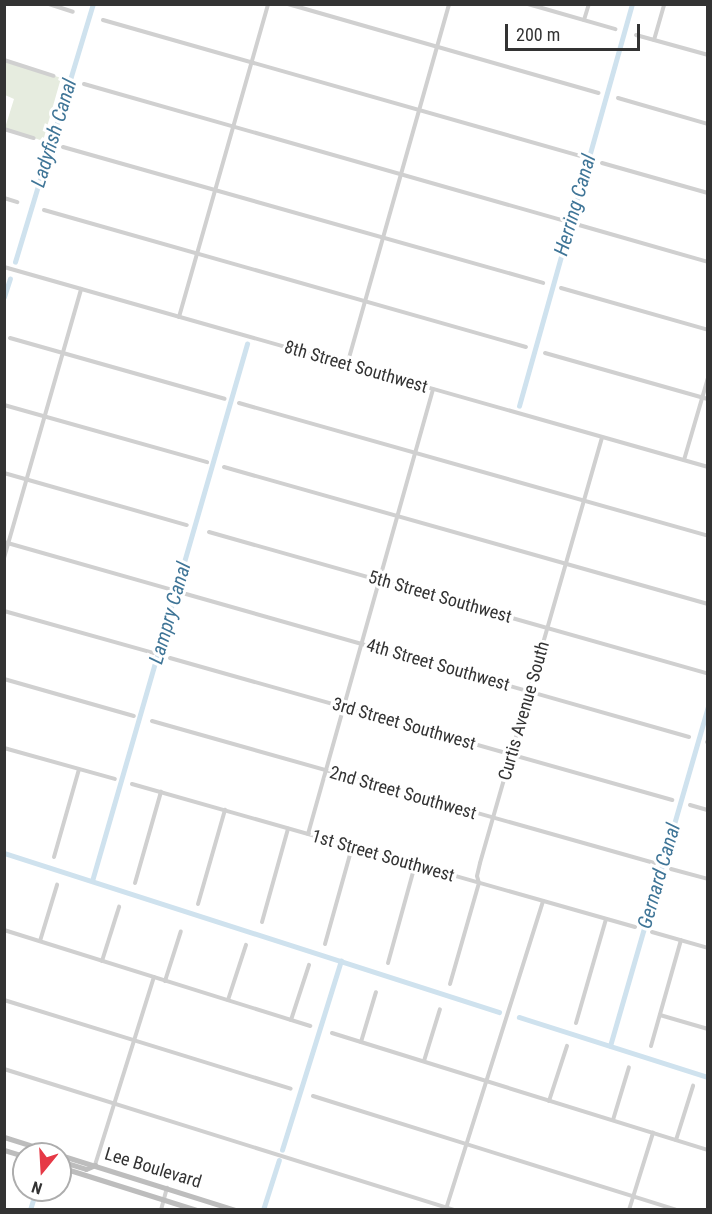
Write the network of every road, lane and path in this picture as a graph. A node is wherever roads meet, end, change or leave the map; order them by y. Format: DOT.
graph roads {
  1 [pos="49,4"];
  2 [pos="268,4"];
  3 [pos="288,4"];
  4 [pos="449,4"];
  5 [pos="528,4"];
  6 [pos="589,4"];
  7 [pos="664,4"];
  8 [pos="73,12"];
  9 [pos="584,20"];
  10 [pos="103,21"];
  11 [pos="615,29"];
  12 [pos="636,35"];
  13 [pos="654,40"];
  14 [pos="437,47"];
  15 [pos="708,55"];
  16 [pos="4,60"];
  17 [pos="252,63"];
  18 [pos="54,76"];
  19 [pos="84,84"];
  20 [pos="598,93"];
  21 [pos="618,98"];
  22 [pos="419,111"];
  23 [pos="708,124"];
  24 [pos="233,127"];
  25 [pos="4,129"];
  26 [pos="34,138"];
  27 [pos="63,147"];
  28 [pos="579,156"];
  29 [pos="602,163"];
  30 [pos="401,175"];
  31 [pos="215,190"];
  32 [pos="708,193"];
  33 [pos="4,198"];
  34 [pos="17,202"];
  35 [pos="44,210"];
  36 [pos="562,220"];
  37 [pos="579,225"];
  38 [pos="383,238"];
  39 [pos="197,254"];
  40 [pos="708,262"];
  41 [pos="4,267"];
  42 [pos="543,283"];
  43 [pos="561,288"];
  44 [pos="81,289"];
  45 [pos="365,302"];
  46 [pos="180,317"];
  47 [pos="708,330"];
  48 [pos="10,338"];
  49 [pos="526,347"];
  50 [pos="63,353"];
  51 [pos="544,353"];
  52 [pos="347,365"];
  53 [pos="708,378"];
  54 [pos="433,389"];
  55 [pos="702,397"];
  56 [pos="225,399"];
  57 [pos="708,399"];
  58 [pos="239,403"];
  59 [pos="4,405"];
  60 [pos="45,416"];
  61 [pos="602,437"];
  62 [pos="416,453"];
  63 [pos="684,460"];
  64 [pos="207,462"];
  65 [pos="224,467"];
  66 [pos="708,467"];
  67 [pos="4,473"];
  68 [pos="27,480"];
  69 [pos="584,501"];
  70 [pos="397,516"];
  71 [pos="187,525"];
  72 [pos="210,532"];
  73 [pos="708,536"];
  74 [pos="7,543"];
  75 [pos="4,558"];
  76 [pos="565,564"];
  77 [pos="380,580"];
  78 [pos="172,590"];
  79 [pos="186,594"];
  80 [pos="708,604"];
  81 [pos="4,611"];
  82 [pos="547,627"];
  83 [pos="361,644"];
  84 [pos="153,653"];
  85 [pos="170,658"];
  86 [pos="706,673"];
  87 [pos="4,679"];
  88 [pos="529,691"];
  89 [pos="344,707"];
  90 [pos="134,716"];
  91 [pos="152,722"];
  92 [pos="689,737"];
  93 [pos="4,748"];
  94 [pos="511,754"];
  95 [pos="79,769"];
  96 [pos="326,771"];
  97 [pos="115,779"];
  98 [pos="132,784"];
  99 [pos="161,792"];
  100 [pos="672,800"];
  101 [pos="690,805"];
  102 [pos="225,810"];
  103 [pos="708,810"];
  104 [pos="493,818"];
  105 [pos="288,829"];
  106 [pos="308,834"];
  107 [pos="352,847"];
  108 [pos="54,858"];
  109 [pos="654,863"];
  110 [pos="415,865"];
  111 [pos="671,868"];
  112 [pos="708,879"];
  113 [pos="135,883"];
  114 [pos="479,883"];
  115 [pos="57,885"];
  116 [pos="543,901"];
  117 [pos="198,904"];
  118 [pos="119,907"];
  119 [pos="606,919"];
  120 [pos="262,922"];
  121 [pos="635,927"];
  122 [pos="4,930"];
  123 [pos="181,931"];
  124 [pos="652,932"];
  125 [pos="681,940"];
  126 [pos="40,941"];
  127 [pos="325,944"];
  128 [pos="246,945"];
  129 [pos="708,948"];
  130 [pos="102,961"];
  131 [pos="388,963"];
  132 [pos="309,965"];
  133 [pos="154,977"];
  134 [pos="165,981"];
  135 [pos="450,984"];
  136 [pos="376,992"];
  137 [pos="4,1000"];
  138 [pos="228,1000"];
  139 [pos="440,1009"];
  140 [pos="660,1015"];
  141 [pos="291,1020"];
  142 [pos="576,1023"];
  143 [pos="310,1026"];
  144 [pos="708,1029"];
  145 [pos="332,1033"];
  146 [pos="134,1040"];
  147 [pos="361,1042"];
  148 [pos="567,1046"];
  149 [pos="651,1046"];
  150 [pos="424,1061"];
  151 [pos="629,1067"];
  152 [pos="4,1069"];
  153 [pos="487,1081"];
  154 [pos="693,1086"];
  155 [pos="291,1089"];
  156 [pos="313,1096"];
  157 [pos="549,1101"];
  158 [pos="115,1103"];
  159 [pos="613,1120"];
  160 [pos="653,1133"];
  161 [pos="4,1137"];
  162 [pos="676,1140"];
  163 [pos="20,1142"];
  164 [pos="467,1144"];
  165 [pos="708,1150"];
  166 [pos="72,1158"];
  167 [pos="72,1165"];
  168 [pos="95,1165"];
  169 [pos="72,1171"];
  170 [pos="167,1188"];
  171 [pos="633,1196"];
  172 [pos="164,1199"];
  173 [pos="447,1208"];
  174 [pos="161,1209"];
  175 [pos="196,1209"];
  176 [pos="236,1209"];
  177 [pos="455,1209"];
  178 [pos="629,1209"];
  179 [pos="676,1209"];
  1 -- 8 [label="street"];
  2 -- 17 [label="street"];
  3 -- 14 [label="street"];
  4 -- 14 [label="street"];
  5 -- 9 [label="street"];
  6 -- 9 [label="street"];
  7 -- 13 [label="street"];
  9 -- 11 [label="street"];
  10 -- 17 [label="street"];
  12 -- 13 [label="street"];
  13 -- 15 [label="street"];
  14 -- 20 [label="street"];
  14 -- 22 [label="street"];
  16 -- 18 [label="street"];
  17 -- 22 [label="street"];
  17 -- 24 [label="street"];
  19 -- 24 [label="street"];
  21 -- 23 [label="street"];
  22 -- 28 [label="street"];
  22 -- 30 [label="street"];
  24 -- 30 [label="street"];
  24 -- 31 [label="street"];
  25 -- 26 [label="street"];
  27 -- 31 [label="street"];
  29 -- 32 [label="street"];
  30 -- 36 [label="street"];
  30 -- 38 [label="street"];
  31 -- 38 [label="street"];
  31 -- 39 [label="street"];
  33 -- 34 [label="street"];
  35 -- 39 [label="street"];
  37 -- 40 [label="street"];
  38 -- 42 [label="street"];
  38 -- 45 [label="street"];
  39 -- 45 [label="street"];
  39 -- 46 [label="street"];
  41 -- 44 [label="street, 8th Street Southwest"];
  43 -- 47 [label="street"];
  44 -- 46 [label="street, 8th Street Southwest"];
  44 -- 50 [label="street"];
  45 -- 49 [label="street"];
  45 -- 52 [label="street"];
  46 -- 52 [label="street, 8th Street Southwest"];
  48 -- 50 [label="street"];
  50 -- 56 [label="street"];
  50 -- 60 [label="street"];
  51 -- 55 [label="street"];
  52 -- 54 [label="street, 8th Street Southwest"];
  53 -- 55 [label="street"];
  54 -- 61 [label="street, 8th Street Southwest"];
  54 -- 62 [label="street"];
  55 -- 57 [label="street"];
  55 -- 63 [label="street"];
  58 -- 62 [label="street"];
  59 -- 60 [label="street"];
  60 -- 64 [label="street"];
  60 -- 68 [label="street"];
  61 -- 63 [label="street, 8th Street Southwest"];
  61 -- 69 [label="street, Curtis Avenue South"];
  62 -- 69 [label="street"];
  62 -- 70 [label="street"];
  63 -- 66 [label="street, 8th Street Southwest"];
  65 -- 70 [label="street"];
  67 -- 68 [label="street"];
  68 -- 71 [label="street"];
  68 -- 74 [label="street"];
  69 -- 73 [label="street"];
  69 -- 76 [label="street, Curtis Avenue South"];
  70 -- 76 [label="street"];
  70 -- 77 [label="street"];
  72 -- 77 [label="street, 5th Street Southwest"];
  74 -- 75 [label="street"];
  74 -- 78 [label="street"];
  76 -- 80 [label="street"];
  76 -- 82 [label="street, Curtis Avenue South"];
  77 -- 82 [label="street, 5th Street Southwest"];
  77 -- 83 [label="street"];
  79 -- 83 [label="street, 4th Street Southwest"];
  81 -- 84 [label="street"];
  82 -- 86 [label="street, 5th Street Southwest"];
  82 -- 88 [label="street, Curtis Avenue South"];
  83 -- 88 [label="street, 4th Street Southwest"];
  83 -- 89 [label="street"];
  85 -- 89 [label="street, 3rd Street Southwest"];
  87 -- 90 [label="street"];
  88 -- 92 [label="street, 4th Street Southwest"];
  88 -- 94 [label="street, Curtis Avenue South"];
  89 -- 94 [label="street, 3rd Street Southwest"];
  89 -- 96 [label="street"];
  91 -- 96 [label="street, 2nd Street Southwest"];
  93 -- 95 [label="street"];
  94 -- 100 [label="street, 3rd Street Southwest"];
  94 -- 104 [label="street, Curtis Avenue South"];
  95 -- 97 [label="street"];
  95 -- 108 [label="street"];
  96 -- 104 [label="street, 2nd Street Southwest"];
  96 -- 106 [label="street"];
  98 -- 99 [label="street, 1st Street Southwest"];
  99 -- 102 [label="street, 1st Street Southwest"];
  99 -- 113 [label="street"];
  101 -- 103 [label="street"];
  102 -- 105 [label="street, 1st Street Southwest"];
  102 -- 117 [label="street"];
  104 -- 109 [label="street, 2nd Street Southwest"];
  104 -- 114 [label="street, Curtis Avenue South"];
  105 -- 106 [label="street, 1st Street Southwest"];
  105 -- 120 [label="street"];
  106 -- 107 [label="street, 1st Street Southwest"];
  107 -- 110 [label="street, 1st Street Southwest"];
  107 -- 127 [label="street"];
  110 -- 114 [label="street, 1st Street Southwest"];
  110 -- 131 [label="street"];
  111 -- 112 [label="street"];
  114 -- 116 [label="street, 1st Street Southwest"];
  114 -- 135 [label="street, Curtis Avenue South"];
  115 -- 126 [label="street"];
  116 -- 119 [label="street, 1st Street Southwest"];
  116 -- 153 [label="street"];
  118 -- 130 [label="street"];
  119 -- 121 [label="street, 1st Street Southwest"];
  119 -- 142 [label="street"];
  122 -- 126 [label="street"];
  123 -- 134 [label="street"];
  124 -- 125 [label="street"];
  125 -- 129 [label="street"];
  125 -- 140 [label="street"];
  126 -- 130 [label="street"];
  128 -- 138 [label="street"];
  130 -- 133 [label="street"];
  132 -- 141 [label="street"];
  133 -- 134 [label="street"];
  133 -- 146 [label="street"];
  134 -- 138 [label="street"];
  136 -- 147 [label="street"];
  137 -- 146 [label="street"];
  138 -- 141 [label="street"];
  139 -- 150 [label="street"];
  140 -- 144 [label="street"];
  140 -- 149 [label="street"];
  141 -- 143 [label="street"];
  145 -- 147 [label="street"];
  146 -- 155 [label="street"];
  146 -- 158 [label="street"];
  147 -- 150 [label="street"];
  148 -- 157 [label="street"];
  150 -- 153 [label="street"];
  151 -- 159 [label="street"];
  152 -- 158 [label="street"];
  153 -- 157 [label="street"];
  153 -- 164 [label="street"];
  154 -- 162 [label="street"];
  156 -- 164 [label="street"];
  157 -- 159 [label="street"];
  158 -- 168 [label="street"];
  158 -- 173 [label="street"];
  159 -- 160 [label="street"];
  160 -- 162 [label="street"];
  160 -- 171 [label="street"];
  161 -- 163 [label="main road, Lee Boulevard"];
  162 -- 165 [label="street"];
  164 -- 171 [label="street"];
  164 -- 173 [label="street"];
  166 -- 168 [label="main road, Lee Boulevard"];
  167 -- 168 [label="main road"];
  168 -- 170 [label="main road, Lee Boulevard"];
  169 -- 172 [label="main road, Lee Boulevard"];
  170 -- 172 [label="street"];
  170 -- 176 [label="main road, Lee Boulevard"];
  171 -- 178 [label="street"];
  171 -- 179 [label="street"];
  172 -- 174 [label="street"];
  172 -- 175 [label="main road, Lee Boulevard"];
  173 -- 177 [label="street"];
}
